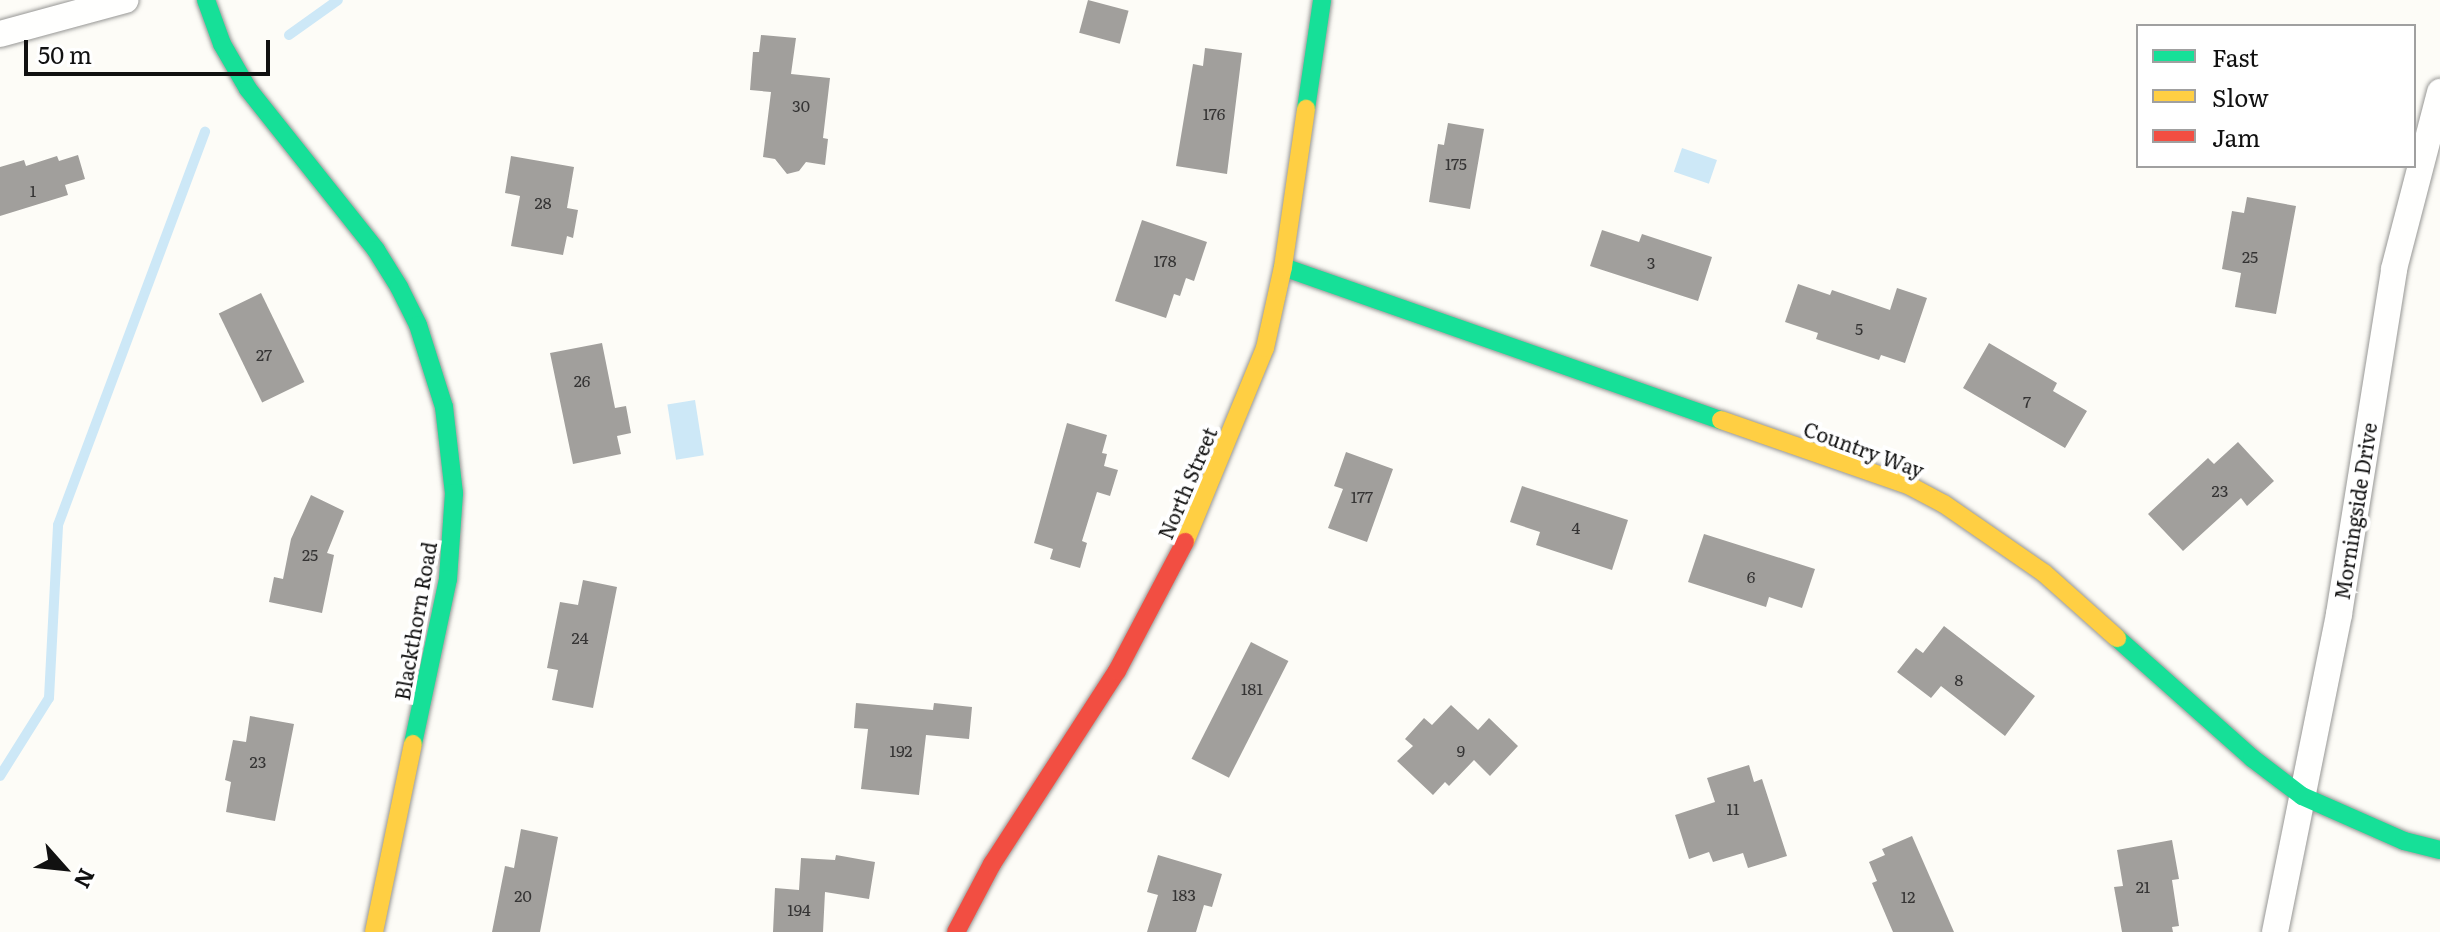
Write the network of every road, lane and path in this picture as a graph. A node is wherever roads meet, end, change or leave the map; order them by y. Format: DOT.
graph roads {
  1 [pos="125,0"];
  2 [pos="206,0"];
  3 [pos="1322,0"];
  4 [pos="0,34"];
  5 [pos="2440,92"];
  6 [pos="1283,267"];
  7 [pos="2302,796"];
  8 [pos="2440,850"];
  9 [pos="374,932"];
  10 [pos="956,932"];
  11 [pos="2275,932"];
  1 -- 4 [label="street"];
  2 -- 9 [label="street, Blackthorn Road"];
  3 -- 6 [label="street, North Street"];
  5 -- 7 [label="street, Morningside Drive"];
  6 -- 7 [label="street, Country Way"];
  6 -- 10 [label="street, North Street"];
  7 -- 8 [label="street, Country Way"];
  7 -- 11 [label="street, Morningside Drive"];
}
